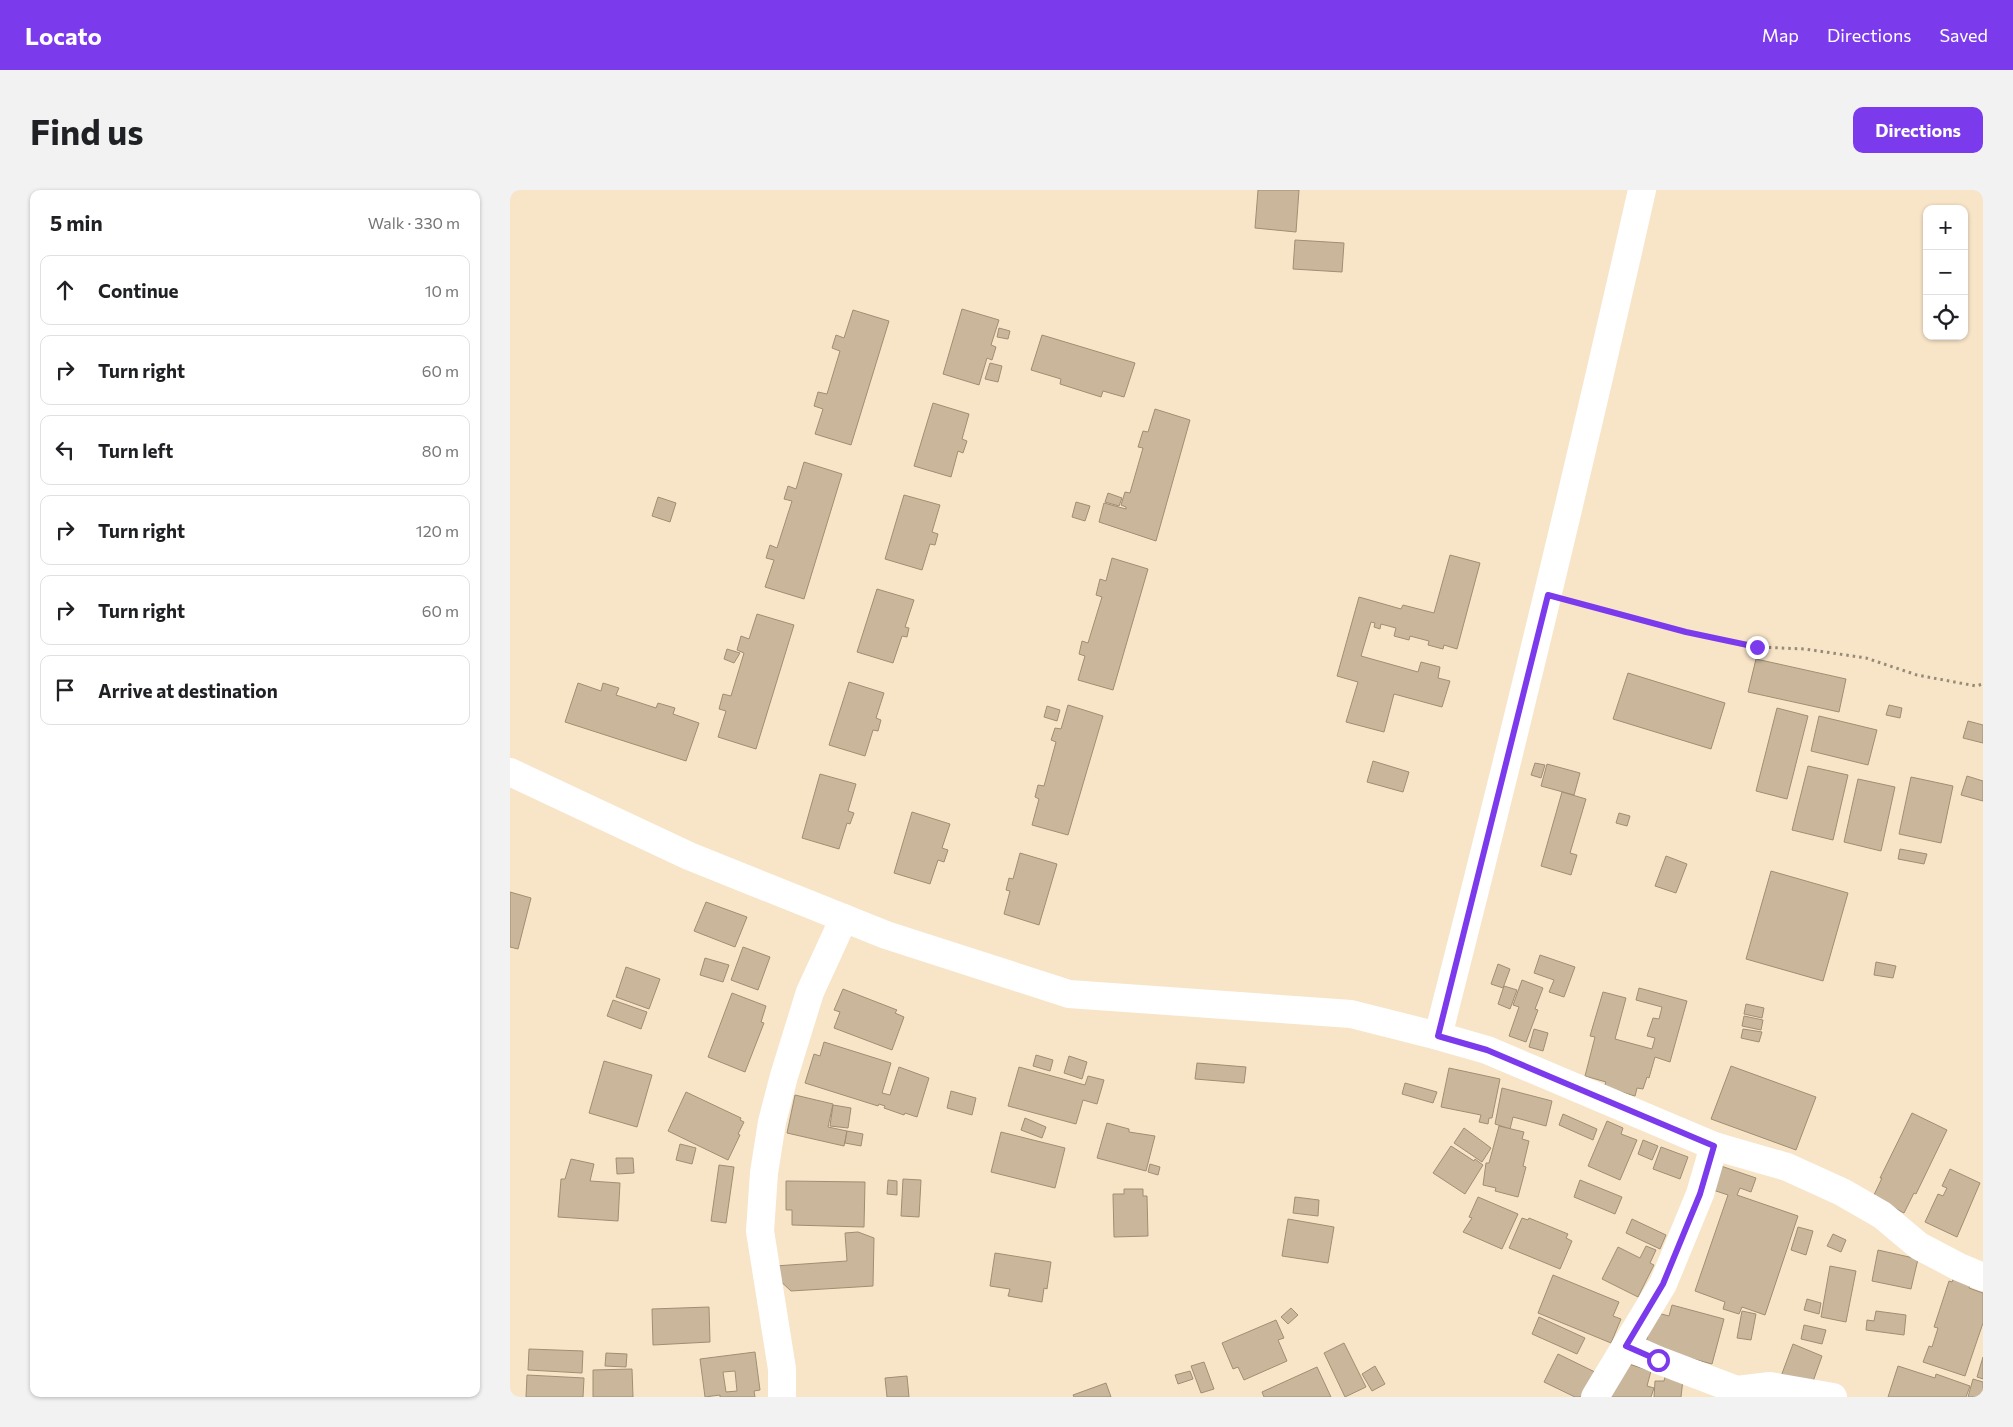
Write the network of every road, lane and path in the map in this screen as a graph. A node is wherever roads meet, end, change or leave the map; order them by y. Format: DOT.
graph roads {
  1 [pos="1642,190"];
  2 [pos="1548,595"];
  3 [pos="1983,684"];
  4 [pos="510,772"];
  5 [pos="844,918"];
  6 [pos="1438,1036"];
  7 [pos="1714,1146"];
  8 [pos="1983,1277"];
  9 [pos="1626,1346"];
  10 [pos="1739,1393"];
  11 [pos="782,1397"];
  12 [pos="1595,1397"];
  13 [pos="1833,1397"];
  1 -- 2 [label="street"];
  2 -- 3 [label="path"];
  2 -- 6 [label="street"];
  4 -- 5 [label="street"];
  5 -- 6 [label="street"];
  5 -- 11 [label="street"];
  6 -- 7 [label="street"];
  7 -- 8 [label="street"];
  7 -- 9 [label="street"];
  9 -- 10 [label="street"];
  9 -- 12 [label="street"];
  10 -- 13 [label="street"];
}
